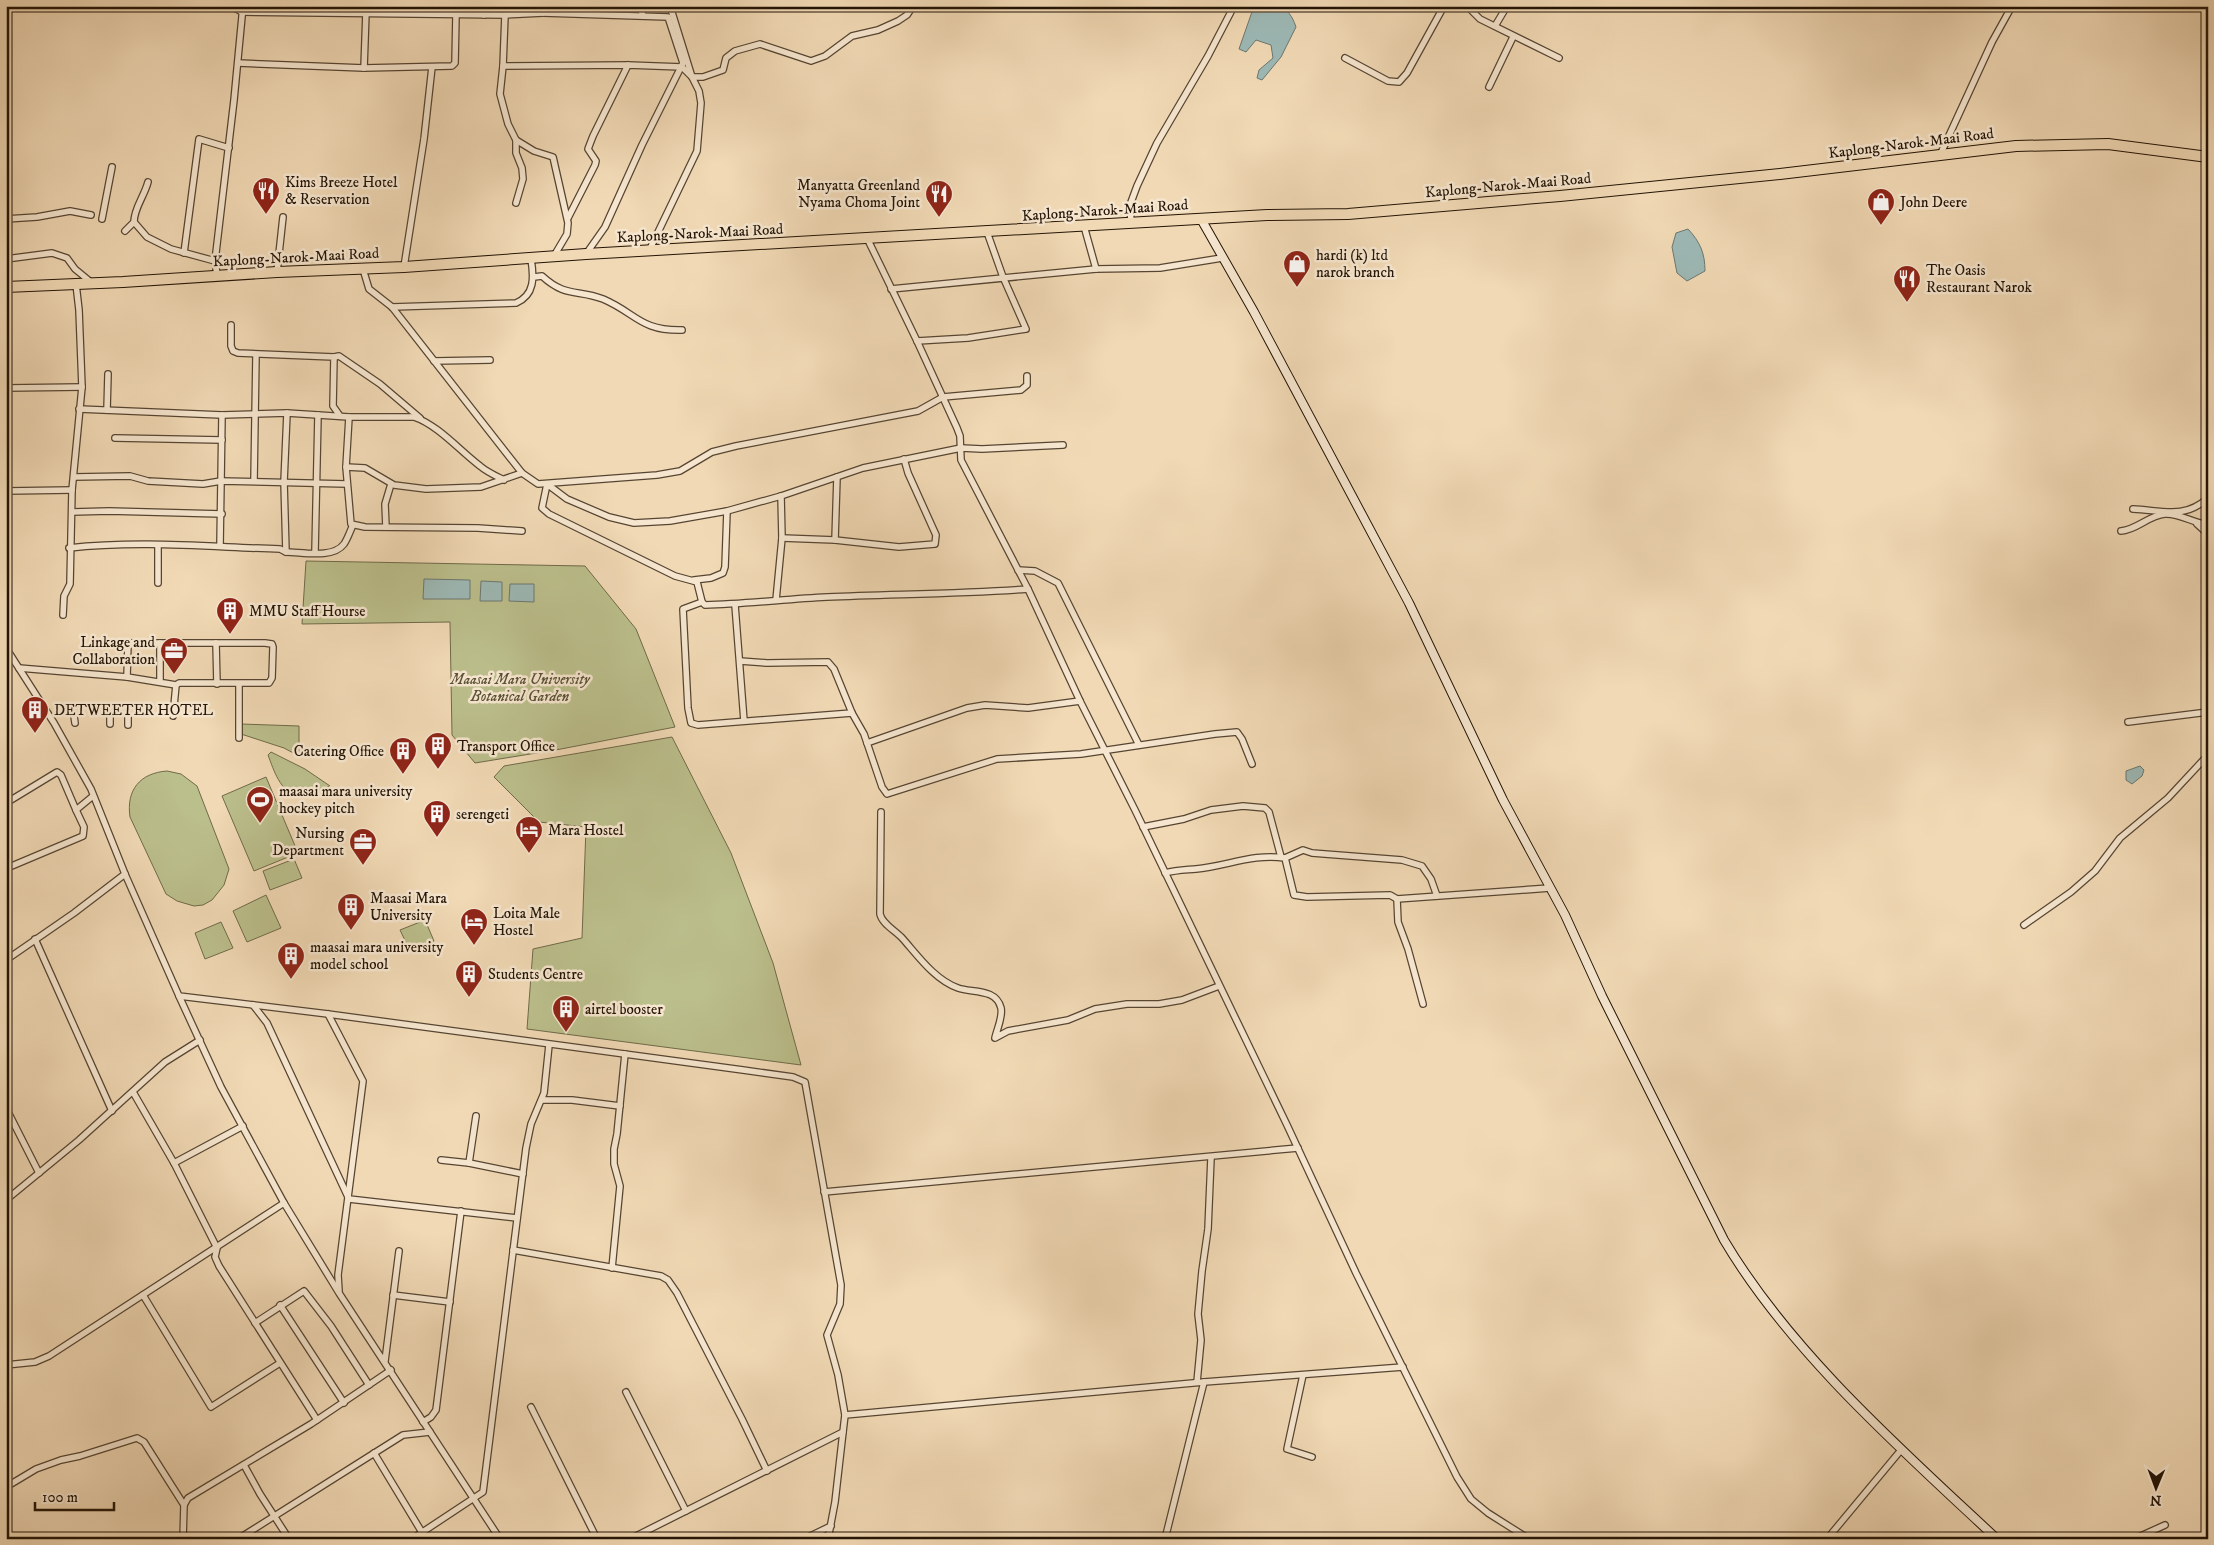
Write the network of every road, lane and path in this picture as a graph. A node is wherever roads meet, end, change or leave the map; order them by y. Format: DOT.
graph roads {
  1 [pos="231,6"];
  2 [pos="485,6"];
  3 [pos="543,6"];
  4 [pos="640,6"];
  5 [pos="670,6"];
  6 [pos="913,6"];
  7 [pos="1234,6"];
  8 [pos="1444,6"];
  9 [pos="1467,6"];
  10 [pos="1507,6"];
  11 [pos="2012,6"];
  12 [pos="243,9"];
  13 [pos="317,9"];
  14 [pos="366,12"];
  15 [pos="543,13"];
  16 [pos="505,14"];
  17 [pos="456,15"];
  18 [pos="484,15"];
  19 [pos="643,16"];
  20 [pos="1495,26"];
  21 [pos="1513,37"];
  22 [pos="1345,58"];
  23 [pos="1559,58"];
  24 [pos="238,63"];
  25 [pos="628,65"];
  26 [pos="504,66"];
  27 [pos="682,66"];
  28 [pos="432,67"];
  29 [pos="364,68"];
  30 [pos="692,77"];
  31 [pos="1489,87"];
  32 [pos="516,140"];
  33 [pos="229,148"];
  34 [pos="1941,153"];
  35 [pos="2206,157"];
  36 [pos="112,167"];
  37 [pos="148,182"];
  38 [pos="516,203"];
  39 [pos="91,215"];
  40 [pos="283,217"];
  41 [pos="568,218"];
  42 [pos="6,219"];
  43 [pos="102,219"];
  44 [pos="1201,219"];
  45 [pos="134,222"];
  46 [pos="1132,223"];
  47 [pos="1084,226"];
  48 [pos="124,231"];
  49 [pos="987,232"];
  50 [pos="867,238"];
  51 [pos="649,251"];
  52 [pos="184,252"];
  53 [pos="586,254"];
  54 [pos="553,258"];
  55 [pos="1222,258"];
  56 [pos="6,259"];
  57 [pos="531,259"];
  58 [pos="215,262"];
  59 [pos="404,268"];
  60 [pos="363,269"];
  61 [pos="1096,269"];
  62 [pos="277,272"];
  63 [pos="217,275"];
  64 [pos="534,276"];
  65 [pos="1003,277"];
  66 [pos="76,284"];
  67 [pos="92,284"];
  68 [pos="6,287"];
  69 [pos="891,289"];
  70 [pos="392,307"];
  71 [pos="231,325"];
  72 [pos="682,330"];
  73 [pos="917,340"];
  74 [pos="256,355"];
  75 [pos="334,357"];
  76 [pos="434,360"];
  77 [pos="490,360"];
  78 [pos="108,374"];
  79 [pos="1027,376"];
  80 [pos="6,388"];
  81 [pos="82,388"];
  82 [pos="943,398"];
  83 [pos="79,409"];
  84 [pos="107,410"];
  85 [pos="254,413"];
  86 [pos="287,413"];
  87 [pos="222,415"];
  88 [pos="318,415"];
  89 [pos="340,416"];
  90 [pos="349,416"];
  91 [pos="421,419"];
  92 [pos="115,438"];
  93 [pos="222,440"];
  94 [pos="1063,445"];
  95 [pos="961,448"];
  96 [pos="904,459"];
  97 [pos="346,467"];
  98 [pos="522,473"];
  99 [pos="74,477"];
  100 [pos="837,477"];
  101 [pos="504,480"];
  102 [pos="222,481"];
  103 [pos="254,481"];
  104 [pos="284,482"];
  105 [pos="315,483"];
  106 [pos="347,484"];
  107 [pos="391,484"];
  108 [pos="547,484"];
  109 [pos="72,490"];
  110 [pos="6,491"];
  111 [pos="781,496"];
  112 [pos="2208,498"];
  113 [pos="2133,509"];
  114 [pos="727,511"];
  115 [pos="72,512"];
  116 [pos="222,514"];
  117 [pos="2168,514"];
  118 [pos="2197,524"];
  119 [pos="353,525"];
  120 [pos="2208,525"];
  121 [pos="386,527"];
  122 [pos="522,531"];
  123 [pos="2121,531"];
  124 [pos="2208,534"];
  125 [pos="782,538"];
  126 [pos="835,540"];
  127 [pos="158,545"];
  128 [pos="220,546"];
  129 [pos="69,548"];
  130 [pos="286,552"];
  131 [pos="315,552"];
  132 [pos="1018,570"];
  133 [pos="694,580"];
  134 [pos="158,583"];
  135 [pos="1028,590"];
  136 [pos="776,600"];
  137 [pos="702,602"];
  138 [pos="735,604"];
  139 [pos="63,614"];
  140 [pos="160,643"];
  141 [pos="216,643"];
  142 [pos="6,648"];
  143 [pos="740,662"];
  144 [pos="19,668"];
  145 [pos="127,677"];
  146 [pos="160,681"];
  147 [pos="217,684"];
  148 [pos="239,684"];
  149 [pos="176,685"];
  150 [pos="1080,701"];
  151 [pos="2208,712"];
  152 [pos="852,713"];
  153 [pos="110,715"];
  154 [pos="128,715"];
  155 [pos="74,716"];
  156 [pos="173,716"];
  157 [pos="744,721"];
  158 [pos="2128,722"];
  159 [pos="76,724"];
  160 [pos="110,724"];
  161 [pos="128,725"];
  162 [pos="239,738"];
  163 [pos="867,743"];
  164 [pos="1138,745"];
  165 [pos="1107,751"];
  166 [pos="2208,755"];
  167 [pos="1252,764"];
  168 [pos="93,796"];
  169 [pos="6,803"];
  170 [pos="76,810"];
  171 [pos="881,812"];
  172 [pos="1144,827"];
  173 [pos="1283,858"];
  174 [pos="7,867"];
  175 [pos="125,874"];
  176 [pos="1165,874"];
  177 [pos="1550,888"];
  178 [pos="1437,896"];
  179 [pos="1397,899"];
  180 [pos="2024,925"];
  181 [pos="35,939"];
  182 [pos="6,960"];
  183 [pos="1220,986"];
  184 [pos="179,996"];
  185 [pos="1423,1004"];
  186 [pos="253,1005"];
  187 [pos="328,1014"];
  188 [pos="200,1040"];
  189 [pos="550,1045"];
  190 [pos="625,1054"];
  191 [pos="133,1092"];
  192 [pos="542,1100"];
  193 [pos="620,1106"];
  194 [pos="6,1108"];
  195 [pos="112,1111"];
  196 [pos="476,1116"];
  197 [pos="243,1126"];
  198 [pos="1298,1148"];
  199 [pos="1211,1158"];
  200 [pos="441,1160"];
  201 [pos="174,1163"];
  202 [pos="469,1163"];
  203 [pos="39,1173"];
  204 [pos="523,1174"];
  205 [pos="824,1192"];
  206 [pos="349,1199"];
  207 [pos="6,1200"];
  208 [pos="284,1203"];
  209 [pos="461,1211"];
  210 [pos="517,1218"];
  211 [pos="217,1248"];
  212 [pos="513,1250"];
  213 [pos="399,1251"];
  214 [pos="612,1268"];
  215 [pos="339,1293"];
  216 [pos="143,1295"];
  217 [pos="393,1295"];
  218 [pos="450,1302"];
  219 [pos="280,1305"];
  220 [pos="255,1324"];
  221 [pos="385,1361"];
  222 [pos="280,1363"];
  223 [pos="6,1365"];
  224 [pos="1403,1368"];
  225 [pos="391,1370"];
  226 [pos="1303,1375"];
  227 [pos="1197,1382"];
  228 [pos="1204,1382"];
  229 [pos="369,1385"];
  230 [pos="626,1392"];
  231 [pos="344,1402"];
  232 [pos="531,1407"];
  233 [pos="845,1415"];
  234 [pos="317,1420"];
  235 [pos="423,1422"];
  236 [pos="430,1432"];
  237 [pos="843,1432"];
  238 [pos="1901,1450"];
  239 [pos="374,1453"];
  240 [pos="1312,1458"];
  241 [pos="244,1465"];
  242 [pos="767,1472"];
  243 [pos="6,1487"];
  244 [pos="474,1499"];
  245 [pos="184,1505"];
  246 [pos="686,1511"];
  247 [pos="275,1516"];
  248 [pos="2164,1525"];
  249 [pos="831,1526"];
  250 [pos="422,1532"];
  251 [pos="183,1539"];
  252 [pos="238,1539"];
  253 [pos="289,1539"];
  254 [pos="346,1539"];
  255 [pos="352,1539"];
  256 [pos="412,1539"];
  257 [pos="426,1539"];
  258 [pos="500,1539"];
  259 [pos="597,1539"];
  260 [pos="630,1539"];
  261 [pos="804,1539"];
  262 [pos="828,1539"];
  263 [pos="1165,1539"];
  264 [pos="1529,1539"];
  265 [pos="1827,1539"];
  266 [pos="1997,1539"];
  267 [pos="2134,1539"];
  1 -- 12 [label="street"];
  2 -- 18 [label="street"];
  3 -- 15 [label="street"];
  4 -- 19 [label="street"];
  5 -- 30 [label="street"];
  6 -- 30 [label="street"];
  7 -- 46 [label="street"];
  8 -- 22 [label="street"];
  9 -- 20 [label="street"];
  10 -- 20 [label="street"];
  11 -- 34 [label="street"];
  12 -- 13 [label="street"];
  12 -- 24 [label="street"];
  13 -- 14 [label="street"];
  14 -- 17 [label="street"];
  14 -- 29 [label="street"];
  15 -- 16 [label="street"];
  15 -- 19 [label="street"];
  16 -- 18 [label="street"];
  16 -- 26 [label="street"];
  17 -- 18 [label="street"];
  17 -- 28 [label="street"];
  19 -- 27 [label="street"];
  20 -- 21 [label="street"];
  21 -- 23 [label="street"];
  21 -- 31 [label="street"];
  24 -- 29 [label="street"];
  24 -- 33 [label="street"];
  25 -- 26 [label="street"];
  25 -- 27 [label="street"];
  25 -- 41 [label="street"];
  26 -- 32 [label="street"];
  27 -- 30 [label="street"];
  27 -- 53 [label="street"];
  28 -- 29 [label="street"];
  28 -- 59 [label="street"];
  30 -- 51 [label="street"];
  32 -- 38 [label="street"];
  32 -- 41 [label="street"];
  33 -- 52 [label="street"];
  33 -- 58 [label="street"];
  34 -- 35 [label="highway, Kaplong-Narok-Maai Road"];
  34 -- 44 [label="highway, Kaplong-Narok-Maai Road"];
  36 -- 43 [label="street"];
  37 -- 45 [label="street"];
  39 -- 42 [label="street"];
  40 -- 62 [label="street"];
  41 -- 54 [label="street"];
  44 -- 46 [label="highway, Kaplong-Narok-Maai Road"];
  44 -- 55 [label="street"];
  45 -- 48 [label="street"];
  45 -- 52 [label="street"];
  46 -- 47 [label="highway, Kaplong-Narok-Maai Road"];
  47 -- 49 [label="highway, Kaplong-Narok-Maai Road"];
  47 -- 61 [label="street"];
  49 -- 50 [label="highway, Kaplong-Narok-Maai Road"];
  49 -- 65 [label="street"];
  50 -- 51 [label="highway, Kaplong-Narok-Maai Road"];
  50 -- 69 [label="street"];
  51 -- 53 [label="highway, Kaplong-Narok-Maai Road"];
  52 -- 58 [label="street"];
  53 -- 54 [label="highway, Kaplong-Narok-Maai Road"];
  54 -- 57 [label="highway, Kaplong-Narok-Maai Road"];
  55 -- 61 [label="street"];
  55 -- 177 [label="street"];
  56 -- 67 [label="street"];
  57 -- 59 [label="highway, Kaplong-Narok-Maai Road"];
  57 -- 64 [label="street"];
  58 -- 63 [label="street"];
  59 -- 60 [label="highway, Kaplong-Narok-Maai Road"];
  60 -- 62 [label="highway, Kaplong-Narok-Maai Road"];
  60 -- 70 [label="street"];
  61 -- 65 [label="street"];
  62 -- 63 [label="highway, Kaplong-Narok-Maai Road"];
  63 -- 67 [label="highway, Kaplong-Narok-Maai Road"];
  64 -- 70 [label="street"];
  64 -- 72 [label="street"];
  65 -- 69 [label="street"];
  65 -- 73 [label="street"];
  66 -- 67 [label="highway, Kaplong-Narok-Maai Road"];
  66 -- 68 [label="highway, Kaplong-Narok-Maai Road"];
  66 -- 81 [label="street"];
  69 -- 73 [label="street"];
  70 -- 76 [label="street"];
  71 -- 74 [label="street"];
  73 -- 82 [label="street"];
  74 -- 75 [label="street"];
  74 -- 85 [label="street"];
  75 -- 89 [label="street"];
  75 -- 91 [label="street"];
  76 -- 77 [label="street"];
  76 -- 98 [label="street"];
  78 -- 84 [label="street"];
  79 -- 82 [label="street"];
  80 -- 81 [label="street"];
  81 -- 83 [label="street"];
  82 -- 95 [label="street"];
  82 -- 108 [label="street"];
  83 -- 84 [label="street"];
  83 -- 99 [label="street"];
  84 -- 87 [label="street"];
  85 -- 86 [label="street"];
  85 -- 87 [label="street"];
  85 -- 103 [label="street"];
  86 -- 88 [label="street"];
  86 -- 104 [label="street"];
  87 -- 93 [label="street"];
  88 -- 89 [label="street"];
  88 -- 105 [label="street"];
  89 -- 90 [label="street"];
  90 -- 91 [label="street"];
  90 -- 97 [label="street"];
  91 -- 101 [label="street"];
  92 -- 93 [label="street"];
  93 -- 102 [label="street"];
  94 -- 95 [label="street"];
  95 -- 96 [label="street"];
  95 -- 132 [label="street"];
  96 -- 100 [label="street"];
  96 -- 126 [label="street"];
  97 -- 106 [label="street"];
  97 -- 107 [label="street"];
  98 -- 101 [label="street"];
  98 -- 108 [label="street"];
  99 -- 102 [label="street"];
  99 -- 109 [label="street"];
  100 -- 111 [label="street"];
  100 -- 126 [label="street"];
  101 -- 107 [label="street"];
  102 -- 103 [label="street"];
  102 -- 116 [label="street"];
  103 -- 104 [label="street"];
  104 -- 105 [label="street"];
  104 -- 130 [label="street"];
  105 -- 106 [label="street"];
  105 -- 131 [label="street"];
  106 -- 119 [label="street"];
  107 -- 121 [label="street"];
  108 -- 114 [label="street"];
  108 -- 133 [label="street"];
  109 -- 110 [label="street"];
  109 -- 115 [label="street"];
  111 -- 114 [label="street"];
  111 -- 125 [label="street"];
  112 -- 117 [label="street"];
  113 -- 117 [label="street"];
  114 -- 133 [label="street"];
  115 -- 116 [label="street"];
  115 -- 129 [label="street"];
  116 -- 128 [label="street"];
  117 -- 118 [label="street"];
  117 -- 123 [label="street"];
  118 -- 120 [label="street"];
  118 -- 124 [label="street"];
  119 -- 121 [label="street"];
  119 -- 131 [label="street"];
  121 -- 122 [label="street"];
  125 -- 126 [label="street"];
  125 -- 136 [label="street"];
  127 -- 128 [label="street"];
  127 -- 129 [label="street"];
  127 -- 134 [label="street"];
  128 -- 130 [label="street"];
  129 -- 139 [label="street"];
  130 -- 131 [label="street"];
  132 -- 135 [label="street"];
  132 -- 164 [label="street"];
  133 -- 137 [label="street"];
  135 -- 136 [label="street"];
  135 -- 150 [label="street"];
  136 -- 138 [label="street"];
  137 -- 138 [label="street"];
  137 -- 157 [label="street"];
  138 -- 143 [label="street"];
  140 -- 141 [label="street"];
  140 -- 145 [label="street"];
  140 -- 146 [label="street"];
  141 -- 147 [label="street"];
  141 -- 148 [label="street"];
  142 -- 144 [label="street"];
  143 -- 152 [label="street"];
  143 -- 157 [label="street"];
  144 -- 145 [label="street"];
  144 -- 168 [label="street"];
  145 -- 146 [label="street"];
  146 -- 149 [label="street"];
  147 -- 148 [label="street"];
  147 -- 149 [label="street"];
  148 -- 162 [label="street"];
  149 -- 156 [label="street"];
  150 -- 163 [label="street"];
  150 -- 165 [label="street"];
  151 -- 158 [label="street"];
  152 -- 157 [label="street"];
  152 -- 163 [label="street"];
  153 -- 160 [label="street"];
  154 -- 161 [label="street"];
  155 -- 159 [label="street"];
  163 -- 165 [label="street"];
  164 -- 165 [label="street"];
  164 -- 167 [label="street"];
  165 -- 172 [label="street"];
  166 -- 180 [label="street"];
  168 -- 170 [label="street"];
  168 -- 175 [label="street"];
  169 -- 170 [label="street"];
  170 -- 174 [label="street"];
  171 -- 183 [label="street"];
  172 -- 173 [label="street"];
  172 -- 176 [label="street"];
  173 -- 176 [label="street"];
  173 -- 178 [label="street"];
  173 -- 179 [label="street"];
  175 -- 181 [label="street"];
  175 -- 184 [label="street"];
  176 -- 183 [label="street"];
  177 -- 178 [label="street"];
  177 -- 238 [label="street"];
  178 -- 179 [label="street"];
  179 -- 185 [label="street"];
  181 -- 182 [label="street"];
  181 -- 195 [label="street"];
  183 -- 198 [label="street"];
  184 -- 186 [label="street"];
  184 -- 188 [label="street"];
  186 -- 187 [label="street"];
  186 -- 206 [label="street"];
  187 -- 189 [label="street"];
  187 -- 206 [label="street"];
  188 -- 191 [label="street"];
  188 -- 197 [label="street"];
  189 -- 190 [label="street"];
  189 -- 192 [label="street"];
  190 -- 193 [label="street"];
  190 -- 205 [label="street"];
  191 -- 195 [label="street"];
  191 -- 201 [label="street"];
  192 -- 193 [label="street"];
  192 -- 204 [label="street"];
  193 -- 214 [label="street"];
  194 -- 203 [label="street"];
  195 -- 203 [label="street"];
  196 -- 202 [label="street"];
  197 -- 201 [label="street"];
  197 -- 208 [label="street"];
  198 -- 199 [label="street"];
  198 -- 224 [label="street"];
  199 -- 205 [label="street"];
  199 -- 227 [label="street"];
  200 -- 202 [label="street"];
  201 -- 211 [label="street"];
  202 -- 204 [label="street"];
  203 -- 207 [label="street"];
  204 -- 210 [label="street"];
  205 -- 233 [label="street"];
  206 -- 209 [label="street"];
  206 -- 215 [label="street"];
  208 -- 211 [label="street"];
  208 -- 215 [label="street"];
  209 -- 210 [label="street"];
  209 -- 218 [label="street"];
  210 -- 212 [label="street"];
  211 -- 216 [label="street"];
  211 -- 220 [label="street"];
  212 -- 214 [label="street"];
  212 -- 244 [label="street"];
  213 -- 217 [label="street"];
  214 -- 242 [label="street"];
  215 -- 221 [label="street"];
  216 -- 222 [label="street"];
  216 -- 223 [label="street"];
  217 -- 218 [label="street"];
  217 -- 221 [label="street"];
  218 -- 235 [label="street"];
  219 -- 220 [label="street"];
  219 -- 229 [label="street"];
  219 -- 231 [label="street"];
  220 -- 222 [label="street"];
  221 -- 225 [label="street"];
  222 -- 234 [label="street"];
  224 -- 226 [label="street"];
  224 -- 264 [label="street"];
  225 -- 229 [label="street"];
  225 -- 235 [label="street"];
  226 -- 228 [label="street"];
  226 -- 240 [label="street"];
  227 -- 228 [label="street"];
  227 -- 233 [label="street"];
  228 -- 263 [label="street"];
  229 -- 231 [label="street"];
  230 -- 246 [label="street"];
  231 -- 234 [label="street"];
  232 -- 259 [label="street"];
  233 -- 237 [label="street"];
  234 -- 241 [label="street"];
  235 -- 236 [label="street"];
  236 -- 239 [label="street"];
  236 -- 244 [label="street"];
  237 -- 242 [label="street"];
  237 -- 249 [label="street"];
  238 -- 265 [label="street"];
  238 -- 266 [label="street"];
  239 -- 247 [label="street"];
  239 -- 250 [label="street"];
  241 -- 245 [label="street"];
  241 -- 247 [label="street"];
  242 -- 246 [label="street"];
  243 -- 245 [label="street"];
  244 -- 250 [label="street"];
  244 -- 258 [label="street"];
  245 -- 251 [label="street"];
  246 -- 260 [label="street"];
  247 -- 252 [label="street"];
  247 -- 253 [label="street"];
  248 -- 267 [label="street"];
  249 -- 261 [label="street"];
  249 -- 262 [label="street"];
  250 -- 256 [label="street"];
  250 -- 257 [label="street"];
  254 -- 255 [label="street"];
}
